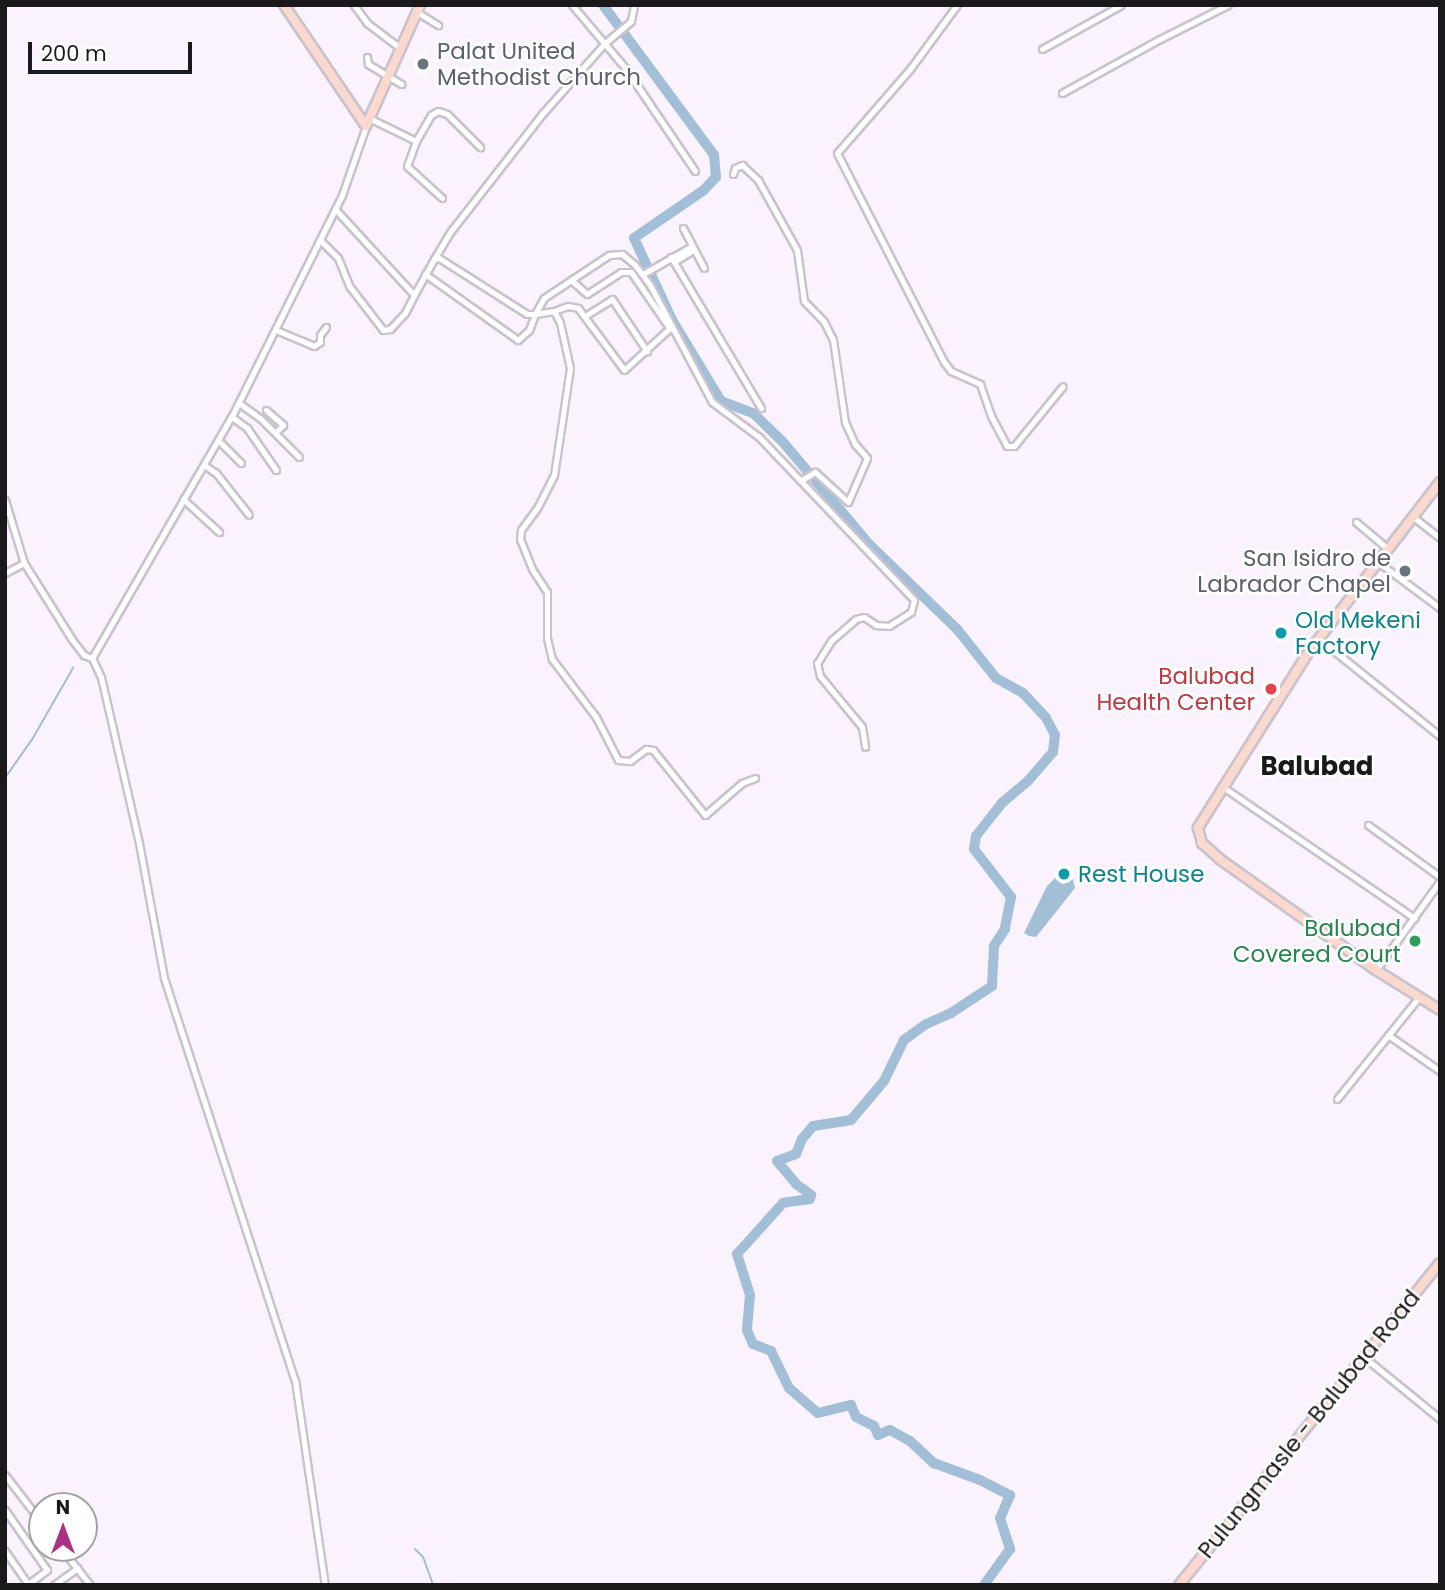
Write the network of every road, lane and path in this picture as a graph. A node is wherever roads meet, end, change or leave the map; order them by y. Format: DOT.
graph roads {
  1 [pos="284,5"];
  2 [pos="354,5"];
  3 [pos="366,5"];
  4 [pos="572,5"];
  5 [pos="634,5"];
  6 [pos="957,5"];
  7 [pos="1121,5"];
  8 [pos="1228,5"];
  9 [pos="418,9"];
  10 [pos="360,10"];
  11 [pos="438,25"];
  12 [pos="605,43"];
  13 [pos="400,48"];
  14 [pos="1042,49"];
  15 [pos="366,57"];
  16 [pos="387,76"];
  17 [pos="401,83"];
  18 [pos="1062,93"];
  19 [pos="368,122"];
  20 [pos="416,141"];
  21 [pos="480,147"];
  22 [pos="695,171"];
  23 [pos="733,174"];
  24 [pos="442,198"];
  25 [pos="335,209"];
  26 [pos="683,228"];
  27 [pos="320,240"];
  28 [pos="693,248"];
  29 [pos="434,259"];
  30 [pos="672,259"];
  31 [pos="704,268"];
  32 [pos="645,273"];
  33 [pos="425,274"];
  34 [pos="571,280"];
  35 [pos="414,295"];
  36 [pos="554,311"];
  37 [pos="535,314"];
  38 [pos="585,316"];
  39 [pos="326,327"];
  40 [pos="671,328"];
  41 [pos="275,330"];
  42 [pos="648,351"];
  43 [pos="1063,386"];
  44 [pos="239,403"];
  45 [pos="761,408"];
  46 [pos="232,417"];
  47 [pos="260,418"];
  48 [pos="276,432"];
  49 [pos="219,441"];
  50 [pos="299,457"];
  51 [pos="241,463"];
  52 [pos="204,465"];
  53 [pos="276,470"];
  54 [pos="802,480"];
  55 [pos="1440,482"];
  56 [pos="183,499"];
  57 [pos="5,500"];
  58 [pos="249,515"];
  59 [pos="1412,516"];
  60 [pos="1356,522"];
  61 [pos="219,532"];
  62 [pos="1440,538"];
  63 [pos="1387,548"];
  64 [pos="1377,561"];
  65 [pos="24,563"];
  66 [pos="5,573"];
  67 [pos="1440,608"];
  68 [pos="1318,638"];
  69 [pos="92,658"];
  70 [pos="1440,736"];
  71 [pos="865,747"];
  72 [pos="755,778"];
  73 [pos="1222,786"];
  74 [pos="1368,825"];
  75 [pos="1440,879"];
  76 [pos="1414,918"];
  77 [pos="1376,970"];
  78 [pos="1419,997"];
  79 [pos="1440,1010"];
  80 [pos="1388,1035"];
  81 [pos="1440,1071"];
  82 [pos="1337,1099"];
  83 [pos="1440,1263"];
  84 [pos="1362,1355"];
  85 [pos="1440,1419"];
  86 [pos="5,1475"];
  87 [pos="28,1505"];
  88 [pos="5,1510"];
  89 [pos="5,1551"];
  90 [pos="72,1562"];
  91 [pos="77,1568"];
  92 [pos="27,1584"];
  93 [pos="54,1585"];
  94 [pos="90,1585"];
  95 [pos="325,1585"];
  96 [pos="1179,1585"];
  1 -- 19 [label="street"];
  2 -- 10 [label="street"];
  3 -- 10 [label="street"];
  4 -- 12 [label="street"];
  5 -- 12 [label="street"];
  6 -- 43 [label="street"];
  7 -- 14 [label="street"];
  8 -- 18 [label="street"];
  9 -- 11 [label="street"];
  9 -- 13 [label="street"];
  10 -- 13 [label="street"];
  12 -- 22 [label="street"];
  12 -- 29 [label="street"];
  13 -- 16 [label="street"];
  15 -- 16 [label="street"];
  16 -- 17 [label="street"];
  16 -- 19 [label="street"];
  19 -- 20 [label="street"];
  19 -- 25 [label="street"];
  20 -- 21 [label="street"];
  20 -- 24 [label="street"];
  23 -- 54 [label="street"];
  25 -- 27 [label="street"];
  25 -- 35 [label="street"];
  26 -- 28 [label="street"];
  27 -- 35 [label="street"];
  27 -- 41 [label="street"];
  28 -- 30 [label="street"];
  28 -- 31 [label="street"];
  29 -- 33 [label="street"];
  29 -- 37 [label="street"];
  30 -- 32 [label="street"];
  30 -- 45 [label="street"];
  32 -- 34 [label="street"];
  32 -- 40 [label="street"];
  33 -- 35 [label="street"];
  33 -- 37 [label="street"];
  34 -- 37 [label="street"];
  34 -- 40 [label="street"];
  36 -- 37 [label="street"];
  36 -- 38 [label="street"];
  36 -- 72 [label="street"];
  38 -- 42 [label="street"];
  38 -- 42 [label="street"];
  39 -- 41 [label="street"];
  40 -- 42 [label="street"];
  40 -- 54 [label="street"];
  41 -- 44 [label="street"];
  44 -- 46 [label="street"];
  44 -- 47 [label="street"];
  46 -- 49 [label="street"];
  46 -- 53 [label="street"];
  47 -- 48 [label="street"];
  47 -- 48 [label="street"];
  48 -- 50 [label="street"];
  49 -- 51 [label="street"];
  49 -- 52 [label="street"];
  52 -- 56 [label="street"];
  52 -- 58 [label="street"];
  54 -- 71 [label="street"];
  55 -- 59 [label="street"];
  56 -- 61 [label="street"];
  56 -- 69 [label="street"];
  57 -- 65 [label="street"];
  59 -- 62 [label="street"];
  59 -- 63 [label="street"];
  60 -- 63 [label="street"];
  63 -- 64 [label="street"];
  64 -- 67 [label="street"];
  64 -- 68 [label="street"];
  65 -- 66 [label="street"];
  65 -- 69 [label="street"];
  68 -- 70 [label="street"];
  68 -- 73 [label="street"];
  69 -- 95 [label="street"];
  73 -- 76 [label="street"];
  73 -- 77 [label="street"];
  74 -- 75 [label="street"];
  75 -- 76 [label="street"];
  76 -- 77 [label="street"];
  77 -- 78 [label="street"];
  78 -- 79 [label="street"];
  78 -- 80 [label="street"];
  80 -- 81 [label="street"];
  80 -- 82 [label="street"];
  83 -- 84 [label="street, Pulungmasle - Balubad Road"];
  84 -- 85 [label="street"];
  84 -- 96 [label="street, Pulungmasle - Balubad Road"];
  86 -- 87 [label="street"];
  88 -- 92 [label="street"];
  89 -- 92 [label="street"];
  90 -- 91 [label="street"];
  91 -- 93 [label="street"];
  91 -- 94 [label="street"];
}
